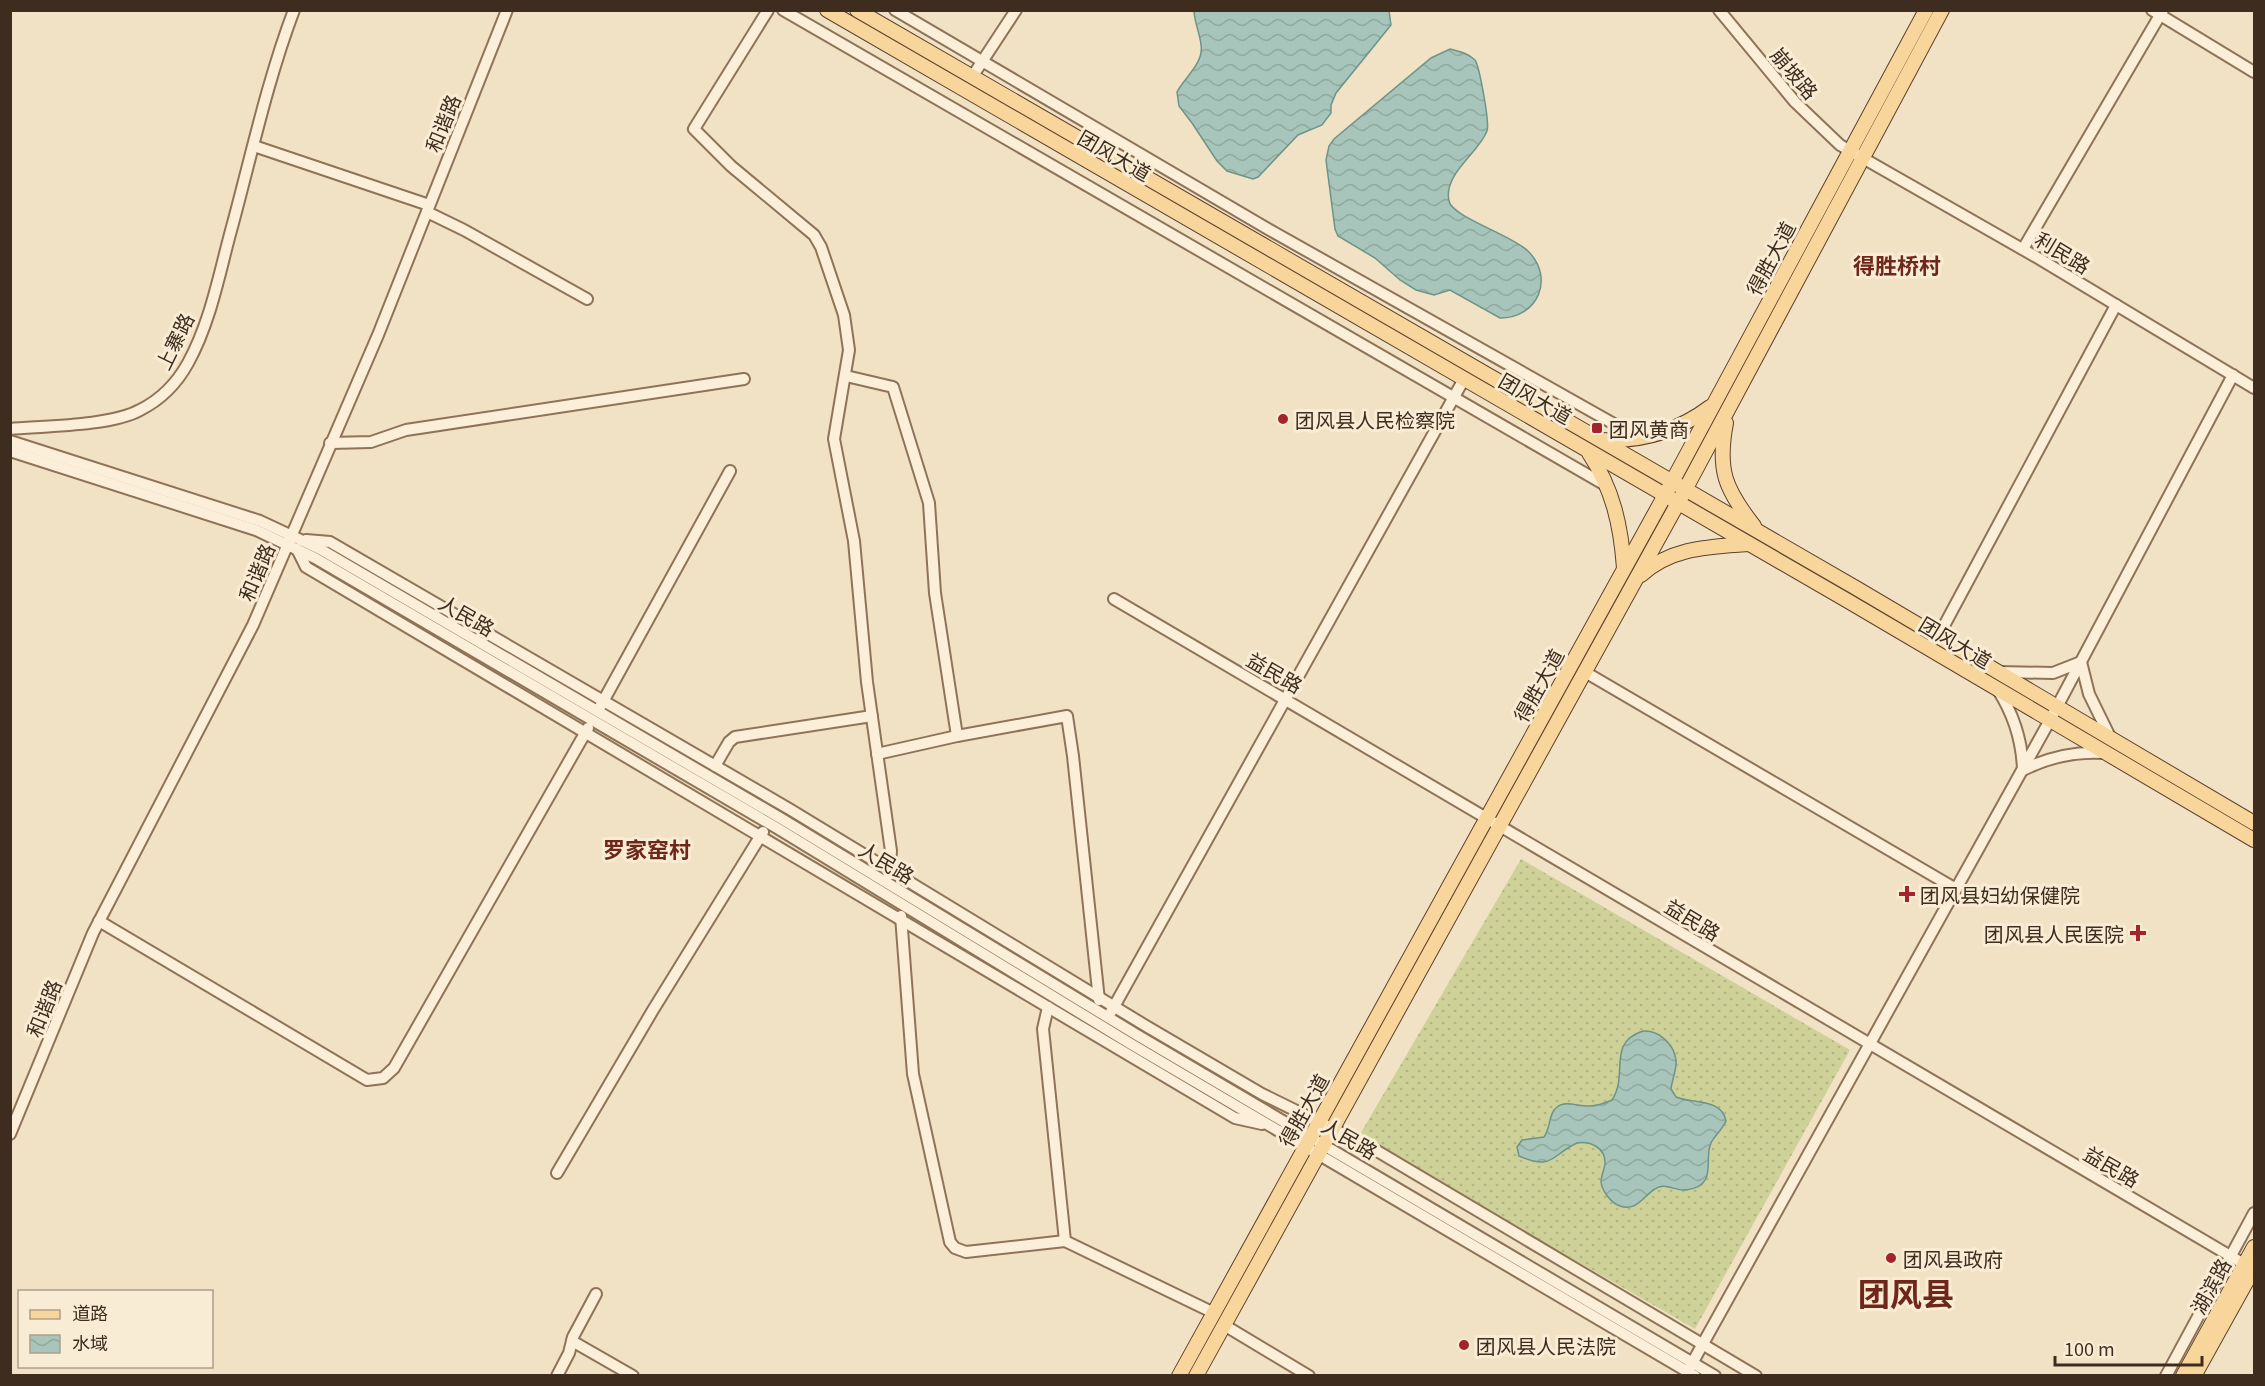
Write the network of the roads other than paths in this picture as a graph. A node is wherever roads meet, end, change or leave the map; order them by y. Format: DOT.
graph roads {
  1 [pos="294,10"];
  2 [pos="507,10"];
  3 [pos="768,10"];
  4 [pos="783,10"];
  5 [pos="827,10"];
  6 [pos="857,10"];
  7 [pos="895,10"];
  8 [pos="1016,10"];
  9 [pos="1719,10"];
  10 [pos="1926,10"];
  11 [pos="1942,10"];
  12 [pos="2158,12"];
  13 [pos="982,62"];
  14 [pos="2254,72"];
  15 [pos="972,77"];
  16 [pos="254,146"];
  17 [pos="1850,151"];
  18 [pos="1863,158"];
  19 [pos="428,209"];
  20 [pos="2023,249"];
  21 [pos="587,299"];
  22 [pos="2116,305"];
  23 [pos="2233,375"];
  24 [pos="846,376"];
  25 [pos="744,379"];
  26 [pos="1464,379"];
  27 [pos="2254,388"];
  28 [pos="1454,398"];
  29 [pos="1714,404"];
  30 [pos="1728,411"];
  31 [pos="10,429"];
  32 [pos="1639,438"];
  33 [pos="1598,440"];
  34 [pos="10,441"];
  35 [pos="330,443"];
  36 [pos="1586,449"];
  37 [pos="10,452"];
  38 [pos="730,471"];
  39 [pos="1672,482"];
  40 [pos="1607,486"];
  41 [pos="1685,490"];
  42 [pos="1665,495"];
  43 [pos="1678,502"];
  44 [pos="1759,532"];
  45 [pos="293,542"];
  46 [pos="1749,544"];
  47 [pos="1624,569"];
  48 [pos="1635,581"];
  49 [pos="1114,599"];
  50 [pos="1938,637"];
  51 [pos="2081,662"];
  52 [pos="1585,672"];
  53 [pos="1998,672"];
  54 [pos="1998,689"];
  55 [pos="1285,699"];
  56 [pos="603,701"];
  57 [pos="2057,707"];
  58 [pos="595,716"];
  59 [pos="872,716"];
  60 [pos="2050,720"];
  61 [pos="585,732"];
  62 [pos="957,736"];
  63 [pos="2111,739"];
  64 [pos="2105,753"];
  65 [pos="877,754"];
  66 [pos="715,766"];
  67 [pos="2023,770"];
  68 [pos="1487,818"];
  69 [pos="768,823"];
  70 [pos="2254,824"];
  71 [pos="1500,825"];
  72 [pos="760,836"];
  73 [pos="2254,840"];
  74 [pos="890,870"];
  75 [pos="889,884"];
  76 [pos="1956,889"];
  77 [pos="900,903"];
  78 [pos="901,919"];
  79 [pos="99,921"];
  80 [pos="1098,997"];
  81 [pos="1048,1006"];
  82 [pos="1114,1007"];
  83 [pos="1104,1015"];
  84 [pos="1869,1044"];
  85 [pos="1319,1122"];
  86 [pos="1274,1127"];
  87 [pos="1332,1128"];
  88 [pos="10,1134"];
  89 [pos="1309,1141"];
  90 [pos="1321,1148"];
  91 [pos="557,1173"];
  92 [pos="2254,1213"];
  93 [pos="1065,1241"];
  94 [pos="2254,1247"];
  95 [pos="2231,1257"];
  96 [pos="2252,1268"];
  97 [pos="596,1294"];
  98 [pos="1214,1313"];
  99 [pos="1224,1325"];
  100 [pos="572,1341"];
  101 [pos="1703,1344"];
  102 [pos="1690,1371"];
  103 [pos="557,1376"];
  104 [pos="633,1376"];
  105 [pos="1179,1376"];
  106 [pos="1196,1376"];
  107 [pos="1309,1376"];
  108 [pos="1716,1376"];
  109 [pos="1756,1376"];
  110 [pos="2166,1376"];
  111 [pos="2182,1376"];
  112 [pos="2194,1376"];
  1 -- 16 [label="street, 上寨路"];
  2 -- 19 [label="street, 和谐路"];
  3 -- 24 [label="street"];
  4 -- 28 [label="street"];
  5 -- 26 [label="main road, 团风大道"];
  6 -- 15 [label="main road, 团风大道"];
  7 -- 13 [label="street"];
  8 -- 13 [label="street"];
  9 -- 17 [label="street, 崩坡路"];
  10 -- 17 [label="main road, 得胜大道"];
  11 -- 18 [label="main road, 得胜大道"];
  12 -- 14 [label="street"];
  12 -- 20 [label="street"];
  13 -- 15 [label="street"];
  13 -- 32 [label="street"];
  15 -- 33 [label="main road, 团风大道"];
  16 -- 19 [label="street"];
  16 -- 31 [label="street, 上寨路"];
  17 -- 18 [label="street, 利民路"];
  17 -- 29 [label="main road, 得胜大道"];
  18 -- 20 [label="street, 利民路"];
  18 -- 30 [label="main road, 得胜大道"];
  19 -- 21 [label="street"];
  19 -- 35 [label="street, 和谐路"];
  20 -- 22 [label="street, 利民路"];
  22 -- 23 [label="street, 利民路"];
  22 -- 50 [label="street"];
  23 -- 27 [label="street, 利民路"];
  23 -- 51 [label="street"];
  24 -- 59 [label="street"];
  24 -- 62 [label="street"];
  25 -- 35 [label="street"];
  26 -- 28 [label="street"];
  26 -- 36 [label="main road, 团风大道"];
  28 -- 40 [label="street"];
  28 -- 55 [label="street"];
  29 -- 32 [label="main road"];
  29 -- 39 [label="main road, 得胜大道"];
  30 -- 41 [label="main road, 得胜大道"];
  30 -- 44 [label="main road"];
  32 -- 33 [label="main road"];
  33 -- 39 [label="main road, 团风大道"];
  34 -- 45 [label="street, 人民路"];
  35 -- 45 [label="street, 和谐路"];
  36 -- 40 [label="main road"];
  36 -- 42 [label="main road, 团风大道"];
  37 -- 45 [label="street, 人民路"];
  38 -- 56 [label="street"];
  39 -- 41 [label="main road, 团风大道"];
  39 -- 42 [label="main road, 得胜大道"];
  40 -- 47 [label="main road"];
  41 -- 43 [label="main road, 得胜大道"];
  41 -- 44 [label="main road, 团风大道"];
  42 -- 43 [label="main road, 团风大道"];
  42 -- 47 [label="main road, 得胜大道"];
  43 -- 46 [label="main road, 团风大道"];
  43 -- 48 [label="main road, 得胜大道"];
  44 -- 50 [label="main road, 团风大道"];
  45 -- 56 [label="street"];
  45 -- 58 [label="street, 人民路"];
  45 -- 61 [label="street"];
  45 -- 79 [label="street, 和谐路"];
  46 -- 48 [label="main road"];
  46 -- 54 [label="main road, 团风大道"];
  47 -- 68 [label="main road, 得胜大道"];
  48 -- 52 [label="main road, 得胜大道"];
  49 -- 55 [label="street, 益民路"];
  50 -- 53 [label="main road, 团风大道"];
  51 -- 53 [label="street"];
  51 -- 57 [label="street"];
  51 -- 63 [label="street"];
  52 -- 71 [label="main road, 得胜大道"];
  52 -- 76 [label="street"];
  53 -- 57 [label="main road, 团风大道"];
  54 -- 60 [label="main road, 团风大道"];
  54 -- 67 [label="street"];
  55 -- 68 [label="street, 益民路"];
  55 -- 82 [label="street"];
  56 -- 58 [label="street"];
  56 -- 66 [label="street"];
  57 -- 60 [label="street"];
  57 -- 63 [label="main road, 团风大道"];
  58 -- 61 [label="street"];
  58 -- 69 [label="street, 人民路"];
  58 -- 75 [label="street, 人民路"];
  59 -- 65 [label="street"];
  59 -- 66 [label="street"];
  60 -- 64 [label="main road, 团风大道"];
  60 -- 67 [label="street"];
  61 -- 72 [label="street"];
  61 -- 79 [label="street"];
  62 -- 65 [label="street"];
  62 -- 80 [label="street"];
  63 -- 70 [label="main road, 团风大道"];
  64 -- 67 [label="street"];
  64 -- 73 [label="main road, 团风大道"];
  65 -- 74 [label="street"];
  66 -- 74 [label="street"];
  67 -- 76 [label="street"];
  68 -- 71 [label="street, 益民路"];
  68 -- 85 [label="main road, 得胜大道"];
  69 -- 72 [label="street"];
  69 -- 77 [label="street, 人民路"];
  71 -- 84 [label="street, 益民路"];
  71 -- 87 [label="main road, 得胜大道"];
  72 -- 78 [label="street"];
  72 -- 91 [label="street"];
  74 -- 75 [label="street"];
  74 -- 80 [label="street"];
  75 -- 83 [label="street, 人民路"];
  76 -- 84 [label="street"];
  77 -- 78 [label="street"];
  77 -- 86 [label="street, 人民路"];
  78 -- 81 [label="street"];
  78 -- 93 [label="street"];
  79 -- 88 [label="street, 和谐路"];
  80 -- 82 [label="street"];
  80 -- 83 [label="street"];
  81 -- 86 [label="street"];
  81 -- 93 [label="street"];
  82 -- 83 [label="street"];
  82 -- 85 [label="street"];
  83 -- 89 [label="street, 人民路"];
  84 -- 95 [label="street, 益民路"];
  84 -- 101 [label="street"];
  85 -- 87 [label="street"];
  85 -- 89 [label="main road, 得胜大道"];
  86 -- 89 [label="street, 人民路"];
  87 -- 90 [label="main road, 得胜大道"];
  87 -- 101 [label="street"];
  89 -- 90 [label="street, 人民路"];
  89 -- 98 [label="main road, 得胜大道"];
  90 -- 99 [label="main road, 得胜大道"];
  90 -- 102 [label="street, 人民路"];
  92 -- 95 [label="street"];
  93 -- 98 [label="street"];
  94 -- 96 [label="main road, 湖滨路"];
  95 -- 96 [label="street, 益民路"];
  95 -- 110 [label="street"];
  96 -- 111 [label="main road, 湖滨路"];
  96 -- 112 [label="main road, 湖滨路"];
  97 -- 100 [label="street"];
  98 -- 105 [label="main road, 得胜大道"];
  99 -- 106 [label="main road, 得胜大道"];
  99 -- 107 [label="street"];
  100 -- 103 [label="street"];
  100 -- 104 [label="street"];
  101 -- 102 [label="street"];
  101 -- 109 [label="street"];
  102 -- 108 [label="street, 人民路"];
}
